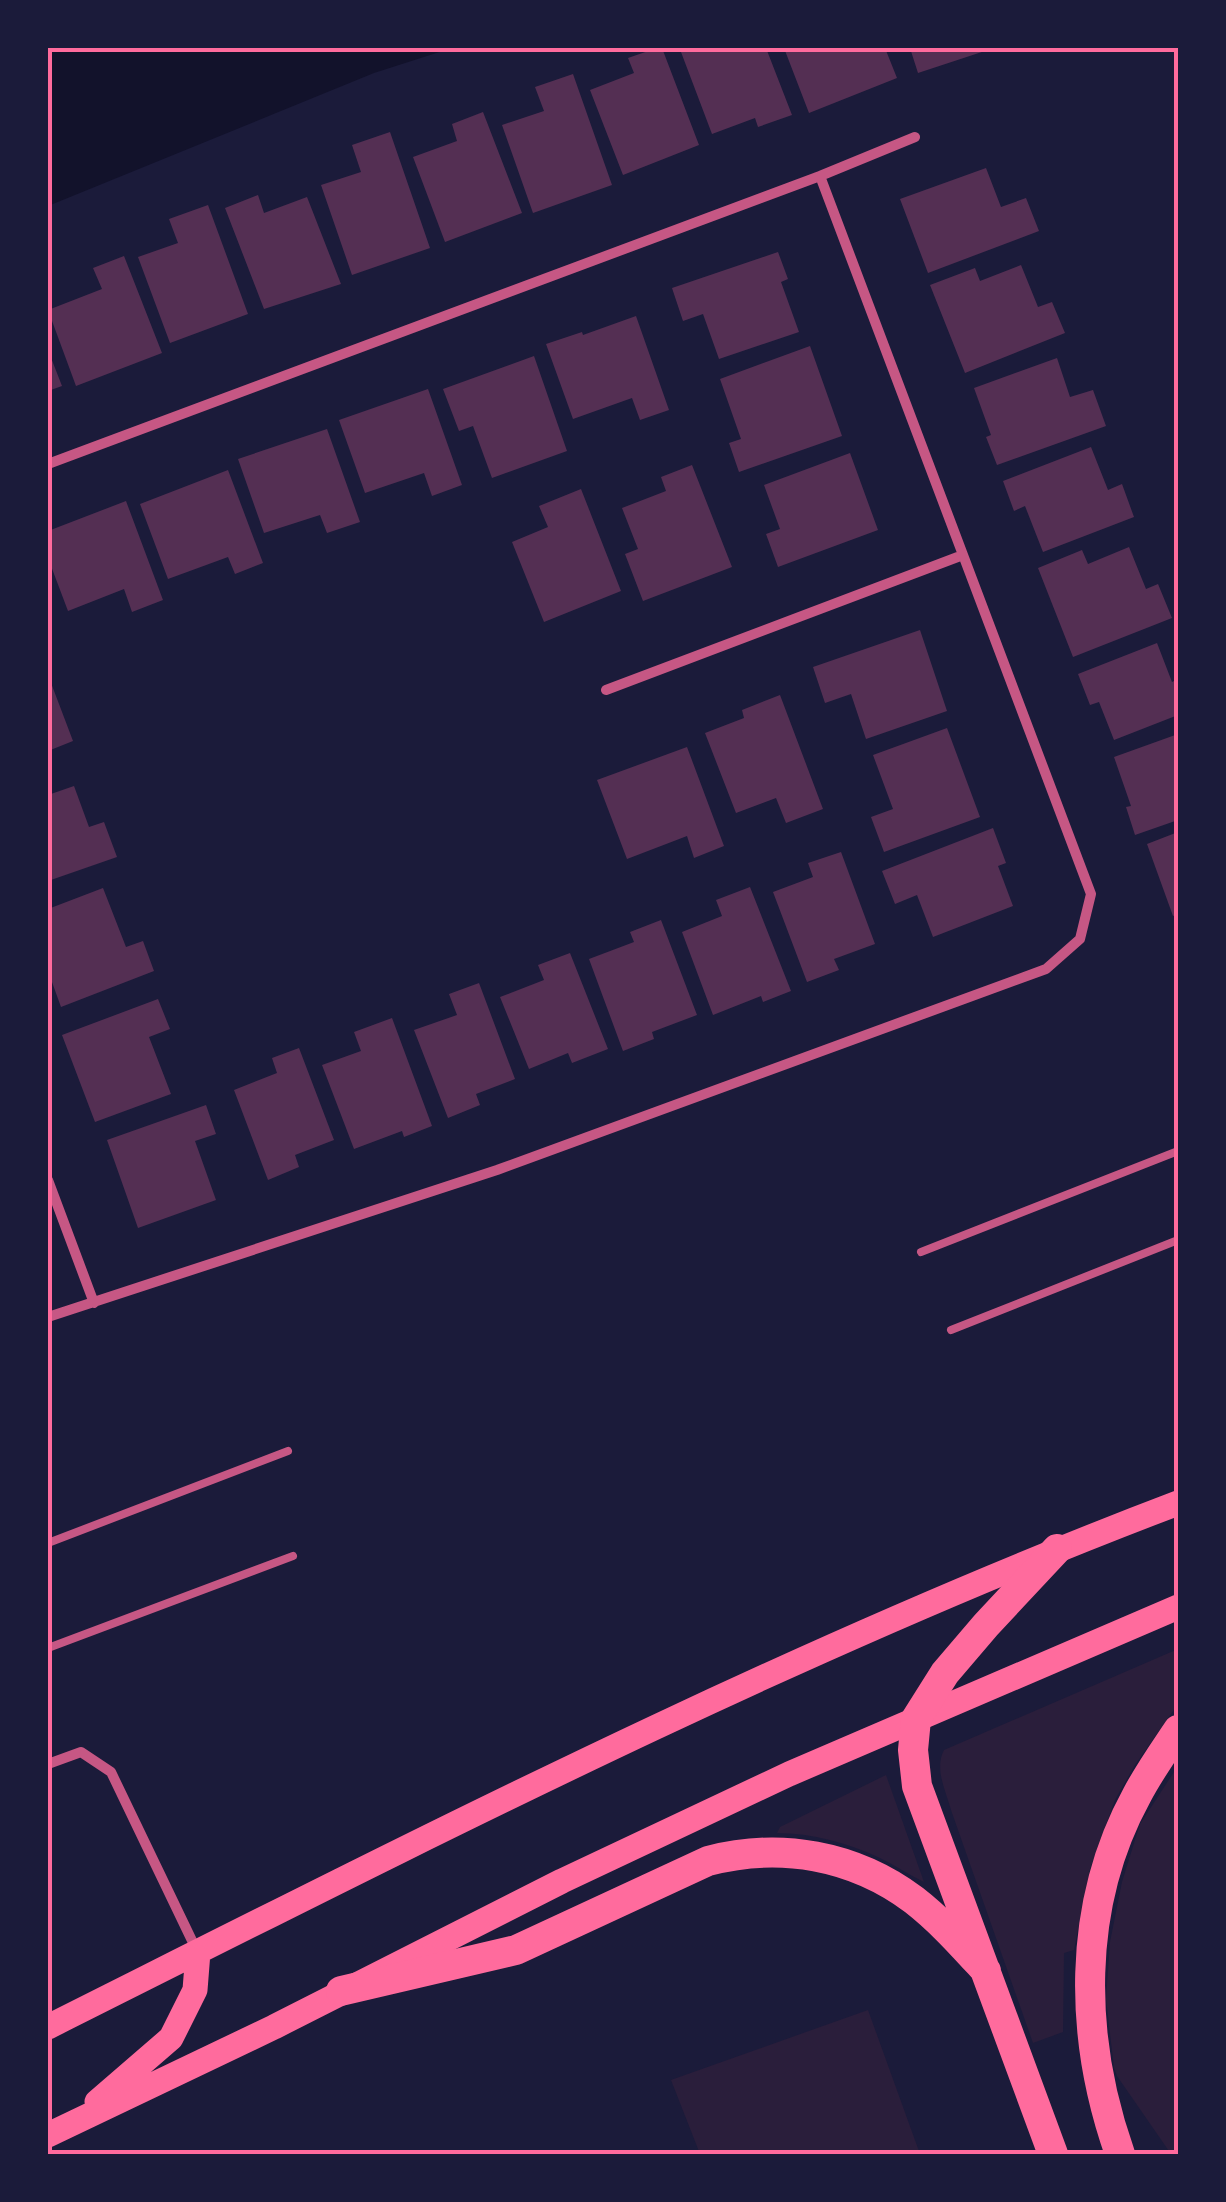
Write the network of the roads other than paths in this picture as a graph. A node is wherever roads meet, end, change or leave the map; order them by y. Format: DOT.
graph roads {
  1 [pos="915,137"];
  2 [pos="820,176"];
  3 [pos="48,464"];
  4 [pos="963,555"];
  5 [pos="606,690"];
  6 [pos="1178,1151"];
  7 [pos="48,1180"];
  8 [pos="1178,1240"];
  9 [pos="920,1252"];
  10 [pos="94,1302"];
  11 [pos="48,1316"];
  12 [pos="952,1330"];
  13 [pos="288,1451"];
  14 [pos="1178,1503"];
  15 [pos="48,1543"];
  16 [pos="1057,1549"];
  17 [pos="293,1556"];
  18 [pos="1178,1608"];
  19 [pos="48,1648"];
  20 [pos="916,1719"];
  21 [pos="1178,1730"];
  22 [pos="48,1764"];
  23 [pos="198,1952"];
  24 [pos="986,1971"];
  25 [pos="341,1991"];
  26 [pos="48,2027"];
  27 [pos="74,2122"];
  28 [pos="48,2135"];
  29 [pos="1053,2154"];
  30 [pos="1120,2154"];
  1 -- 2 [label="street"];
  2 -- 3 [label="street"];
  2 -- 4 [label="street"];
  4 -- 5 [label="street"];
  4 -- 10 [label="street"];
  6 -- 9 [label="lane"];
  7 -- 10 [label="street"];
  8 -- 12 [label="lane"];
  10 -- 11 [label="street"];
  13 -- 15 [label="lane"];
  14 -- 16 [label="main road"];
  16 -- 20 [label="highway"];
  16 -- 23 [label="main road"];
  17 -- 19 [label="lane"];
  18 -- 20 [label="main road"];
  20 -- 24 [label="highway"];
  20 -- 25 [label="main road"];
  21 -- 30 [label="highway"];
  22 -- 23 [label="street"];
  23 -- 26 [label="main road"];
  23 -- 27 [label="main road"];
  24 -- 25 [label="highway"];
  24 -- 29 [label="highway"];
  25 -- 27 [label="main road"];
  27 -- 28 [label="main road"];
}
